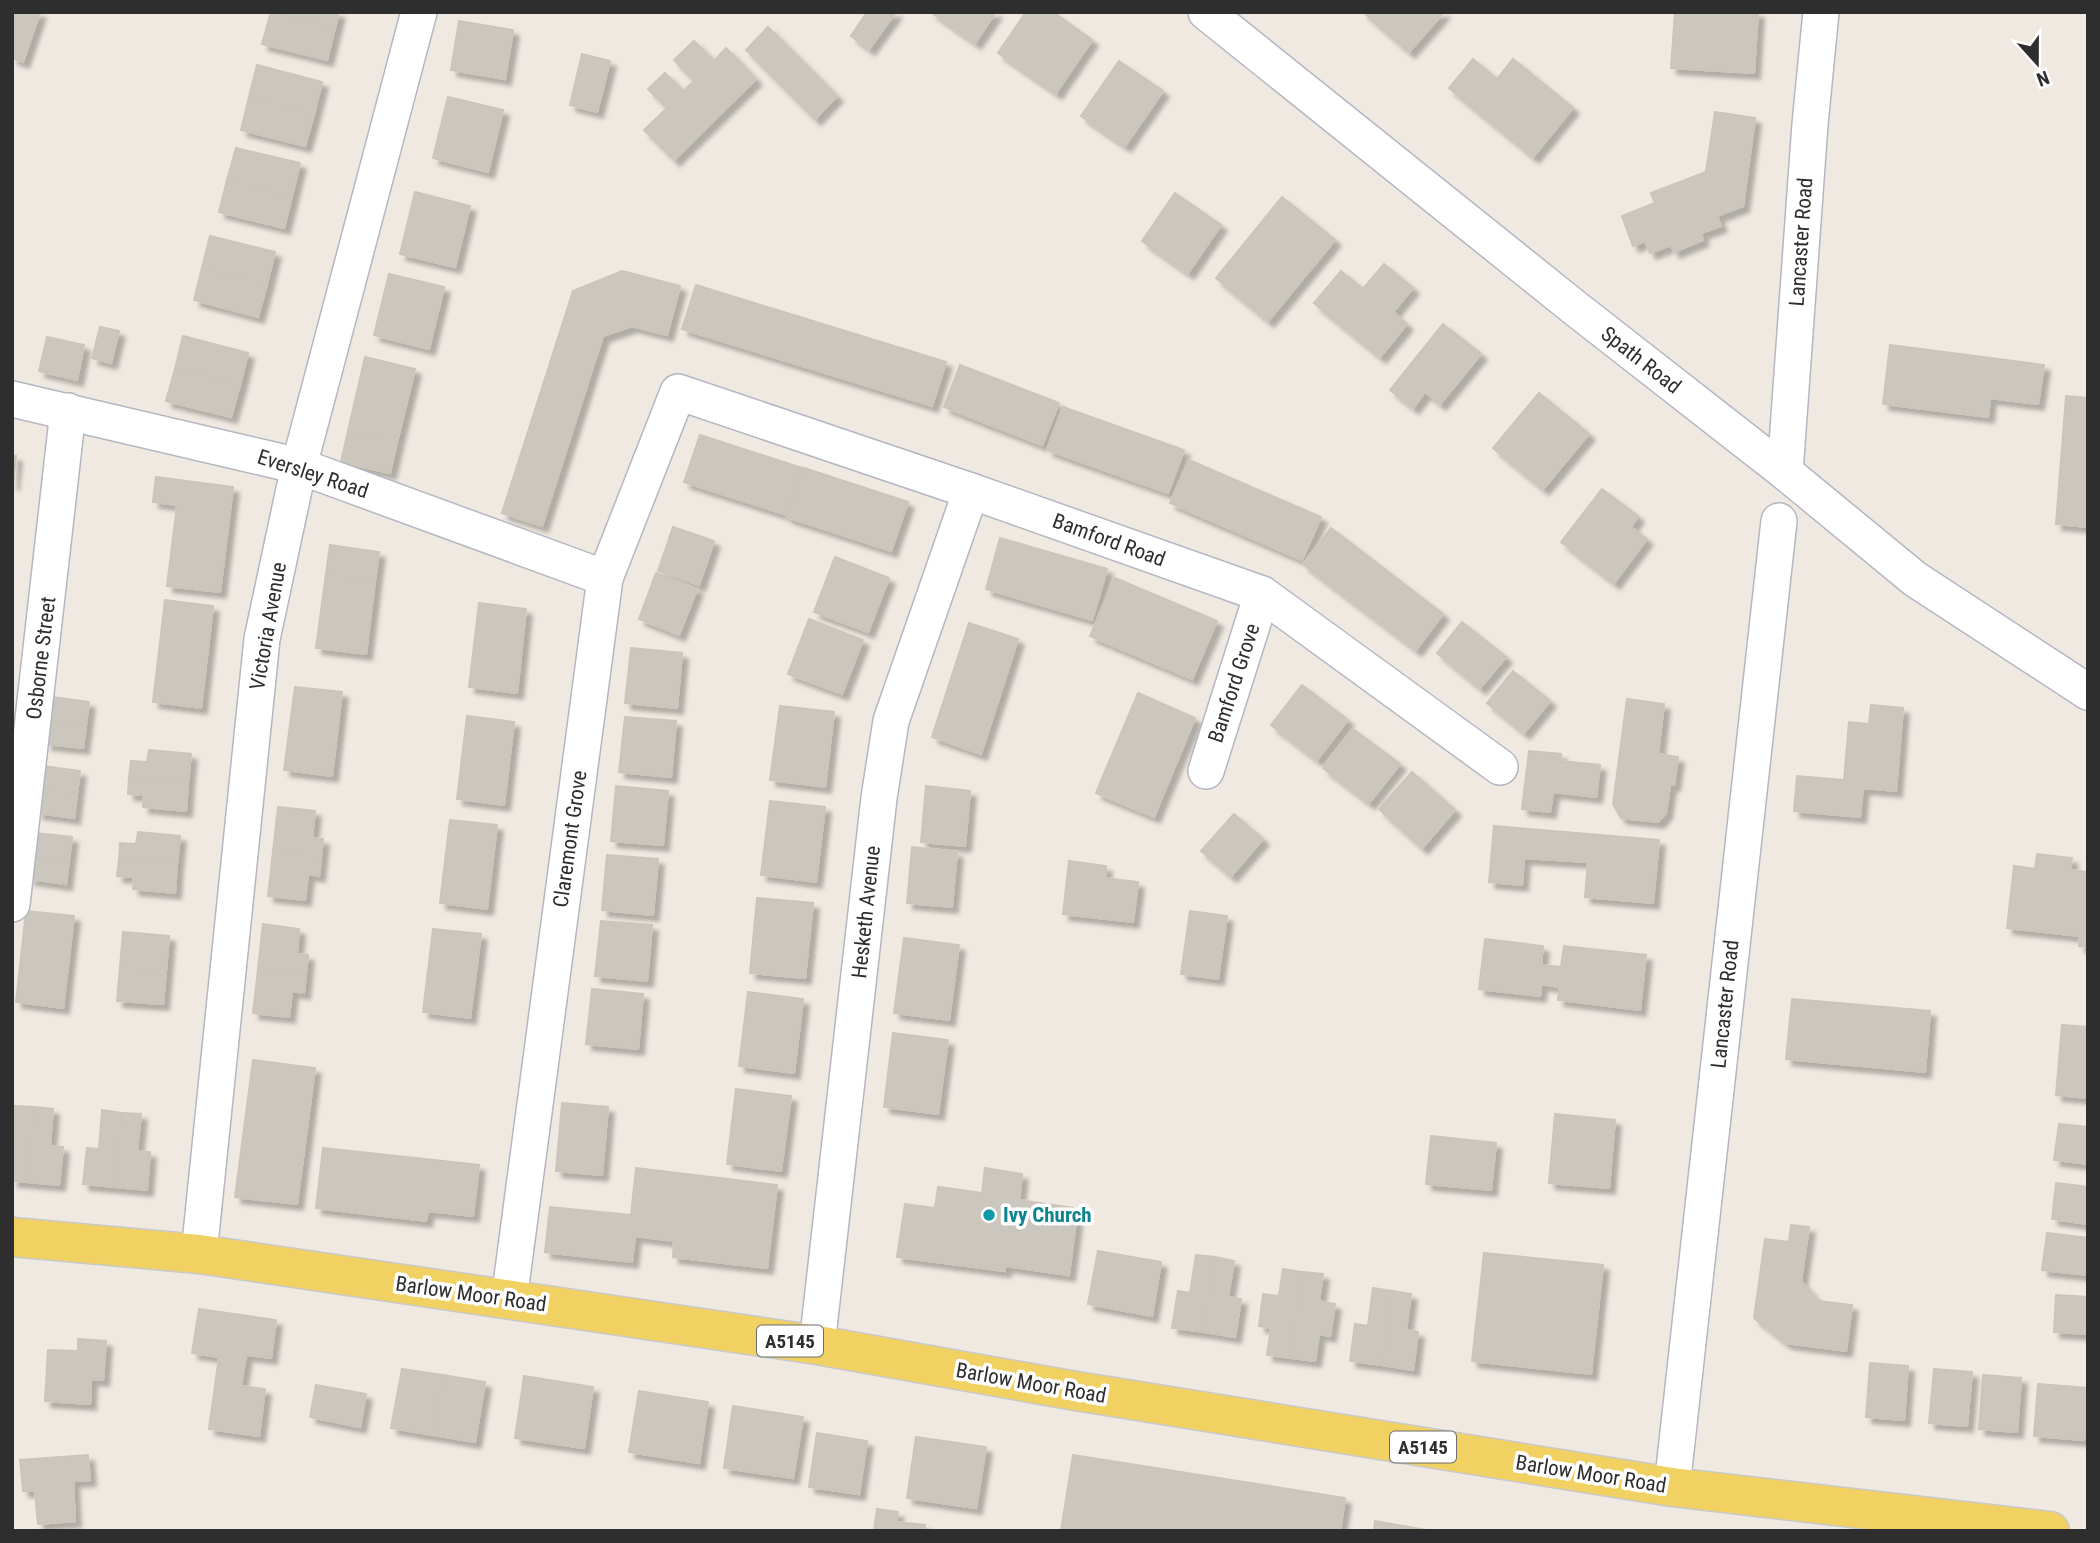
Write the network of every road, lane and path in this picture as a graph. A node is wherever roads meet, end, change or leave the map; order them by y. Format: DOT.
graph roads {
  1 [pos="419,12"];
  2 [pos="1206,12"];
  3 [pos="1821,12"];
  4 [pos="678,391"];
  5 [pos="12,399"];
  6 [pos="68,411"];
  7 [pos="299,466"];
  8 [pos="1785,472"];
  9 [pos="971,491"];
  10 [pos="1779,521"];
  11 [pos="605,578"];
  12 [pos="1262,594"];
  13 [pos="2088,692"];
  14 [pos="1500,767"];
  15 [pos="1206,771"];
  16 [pos="12,904"];
  17 [pos="12,1237"];
  18 [pos="199,1254"];
  19 [pos="509,1300"];
  20 [pos="817,1345"];
  21 [pos="1672,1487"];
  22 [pos="1868,1521"];
  23 [pos="2050,1531"];
  1 -- 7 [label="street, Victoria Avenue"];
  2 -- 8 [label="street, Spath Road"];
  3 -- 8 [label="street, Lancaster Road"];
  4 -- 9 [label="street, Bamford Road"];
  4 -- 11 [label="street, Claremont Grove"];
  5 -- 6 [label="street, Eversley Road"];
  6 -- 7 [label="street, Eversley Road"];
  6 -- 16 [label="street, Osborne Street"];
  7 -- 11 [label="street, Eversley Road"];
  7 -- 18 [label="street, Victoria Avenue"];
  8 -- 13 [label="street, Spath Road"];
  9 -- 12 [label="street, Bamford Road"];
  9 -- 20 [label="street, Hesketh Avenue"];
  10 -- 21 [label="street, Lancaster Road"];
  11 -- 19 [label="street, Claremont Grove"];
  12 -- 14 [label="street, Bamford Road"];
  12 -- 15 [label="street, Bamford Grove"];
  17 -- 18 [label="main road, Barlow Moor Road / A5145"];
  18 -- 19 [label="main road, Barlow Moor Road / A5145"];
  19 -- 20 [label="main road, Barlow Moor Road / A5145"];
  20 -- 21 [label="main road, Barlow Moor Road / A5145"];
  21 -- 22 [label="main road, Barlow Moor Road / A5145"];
  22 -- 23 [label="main road, Barlow Moor Road / A5145"];
}
